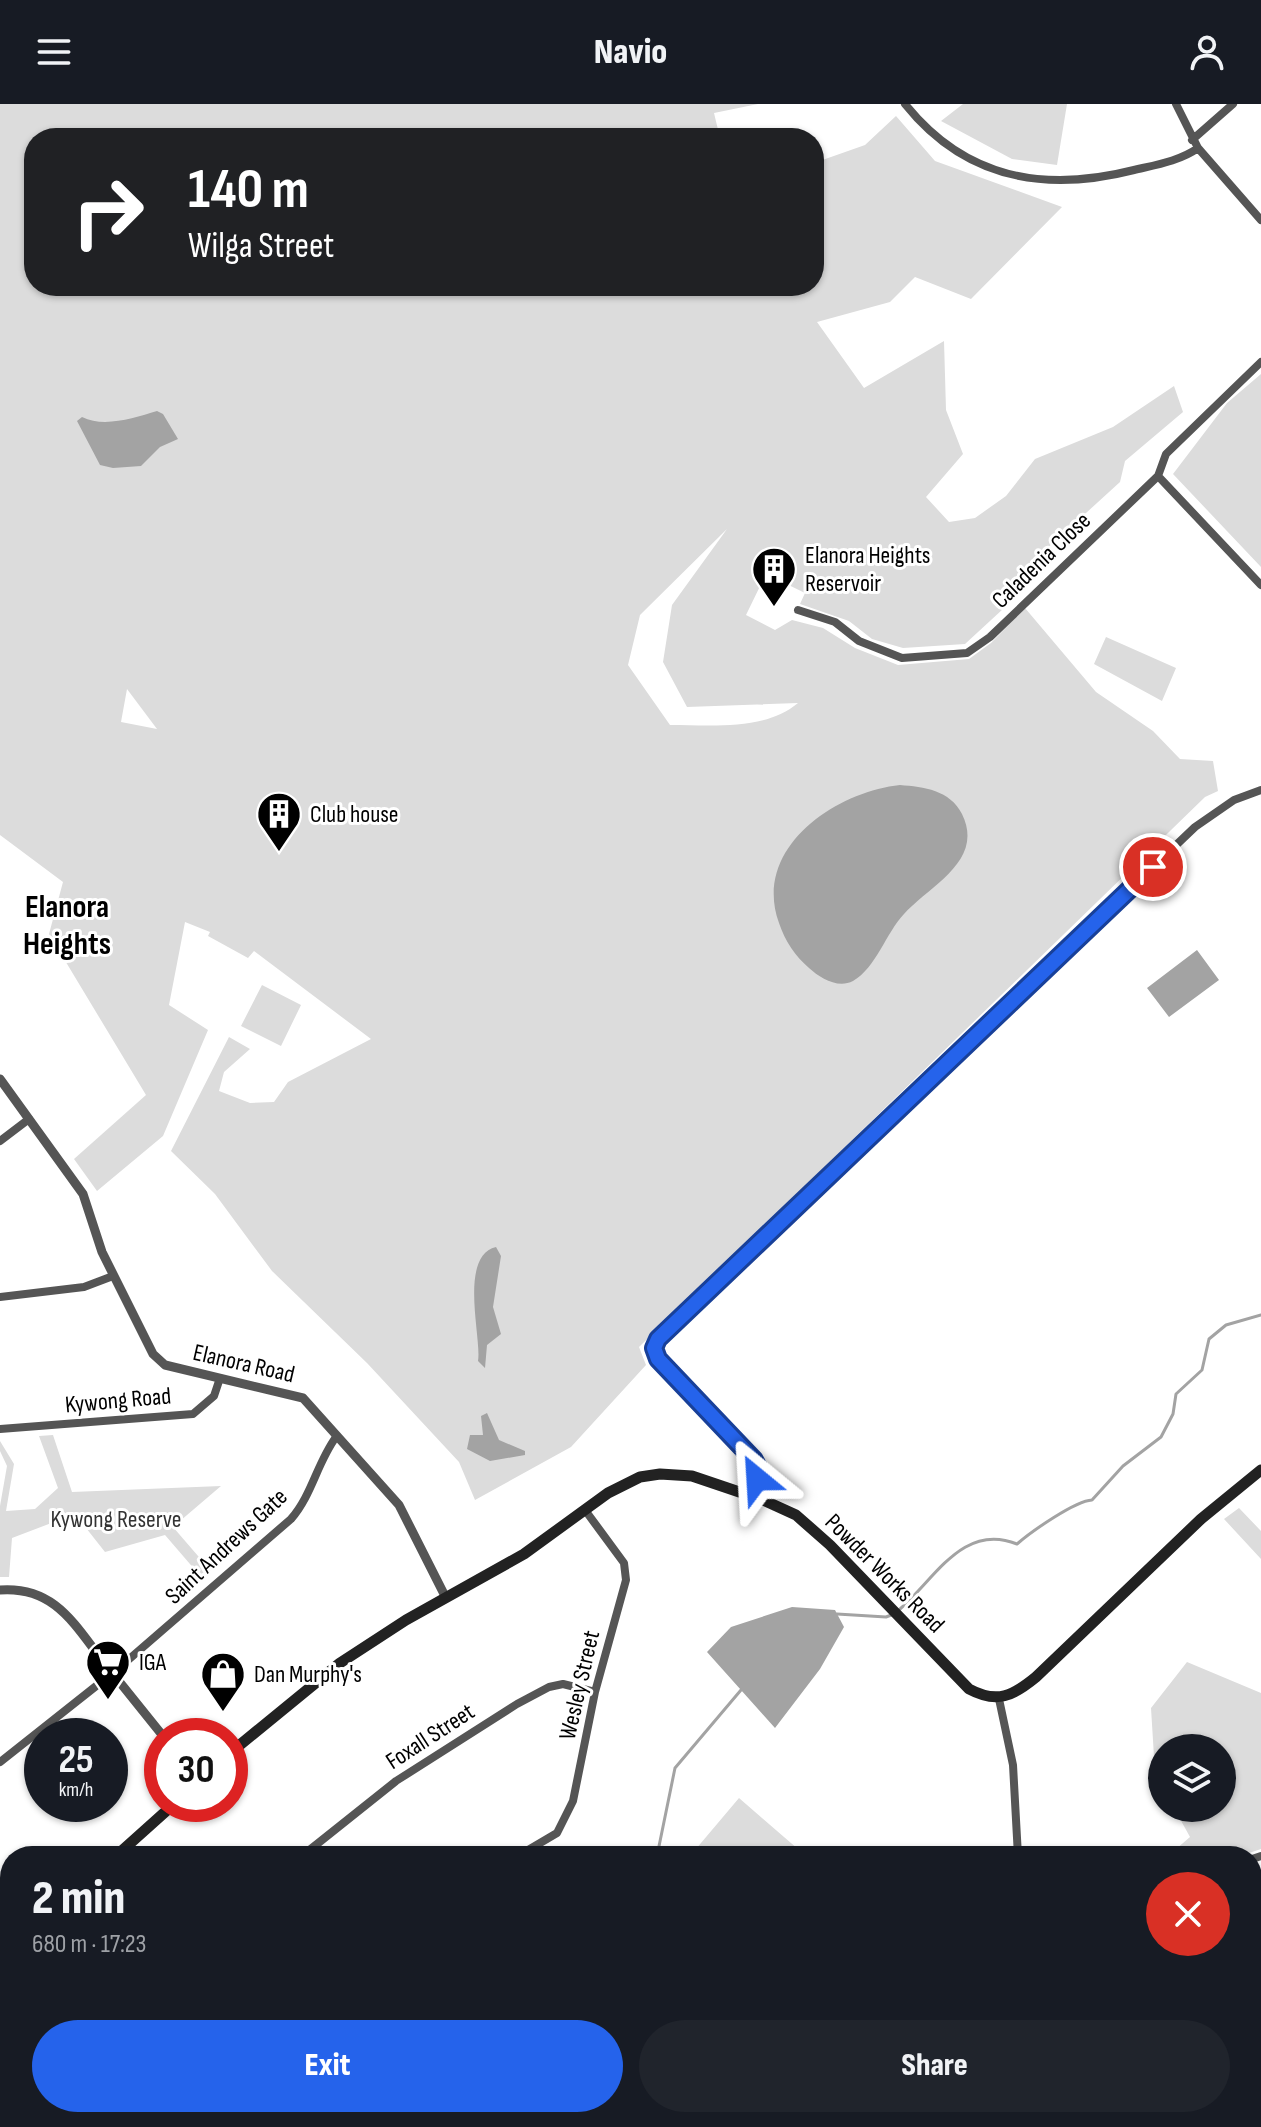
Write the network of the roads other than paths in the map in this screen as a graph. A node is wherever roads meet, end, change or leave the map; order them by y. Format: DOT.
graph roads {
  1 [pos="905,104"];
  2 [pos="1176,104"];
  3 [pos="1233,104"];
  4 [pos="1192,140"];
  5 [pos="1198,148"];
  6 [pos="1261,220"];
  7 [pos="1261,362"];
  8 [pos="1158,476"];
  9 [pos="1261,585"];
  10 [pos="798,610"];
  11 [pos="1261,790"];
  12 [pos="0,1079"];
  13 [pos="29,1119"];
  14 [pos="0,1141"];
  15 [pos="113,1276"];
  16 [pos="0,1297"];
  17 [pos="220,1378"];
  18 [pos="0,1429"];
  19 [pos="336,1437"];
  20 [pos="1261,1470"];
  21 [pos="751,1495"];
  22 [pos="585,1510"];
  23 [pos="0,1590"];
  24 [pos="446,1598"];
  25 [pos="106,1665"];
  26 [pos="120,1667"];
  27 [pos="105,1679"];
  28 [pos="118,1680"];
  29 [pos="595,1692"];
  30 [pos="999,1699"];
  31 [pos="149,1718"];
  32 [pos="248,1738"];
  33 [pos="0,1762"];
  34 [pos="154,1822"];
  35 [pos="127,1846"];
  36 [pos="315,1846"];
  37 [pos="535,1846"];
  38 [pos="1017,1846"];
  1 -- 5 [label="street"];
  2 -- 4 [label="street"];
  3 -- 4 [label="street"];
  4 -- 5 [label="street"];
  5 -- 6 [label="street"];
  7 -- 8 [label="street, Caladenia Close"];
  8 -- 9 [label="street"];
  8 -- 10 [label="street, Caladenia Close"];
  11 -- 21 [label="street"];
  12 -- 13 [label="street, Elanora Road"];
  13 -- 14 [label="street"];
  13 -- 15 [label="street, Elanora Road"];
  15 -- 16 [label="street"];
  15 -- 17 [label="street, Elanora Road"];
  17 -- 18 [label="street, Kywong Road"];
  17 -- 19 [label="street, Elanora Road"];
  19 -- 24 [label="street, Elanora Road"];
  19 -- 26 [label="street, Saint Andrews Gate"];
  20 -- 30 [label="main road"];
  21 -- 22 [label="main road, Powder Works Road"];
  21 -- 30 [label="main road, Powder Works Road"];
  22 -- 24 [label="main road, Powder Works Road"];
  22 -- 29 [label="street, Wesley Street"];
  23 -- 25 [label="street"];
  24 -- 32 [label="main road, Powder Works Road"];
  25 -- 26 [label="street"];
  25 -- 27 [label="street"];
  26 -- 28 [label="street"];
  27 -- 28 [label="street"];
  27 -- 33 [label="street"];
  28 -- 31 [label="street"];
  29 -- 36 [label="street, Foxall Street"];
  29 -- 37 [label="street, Wesley Street"];
  30 -- 38 [label="street"];
  34 -- 35 [label="main road"];
}
